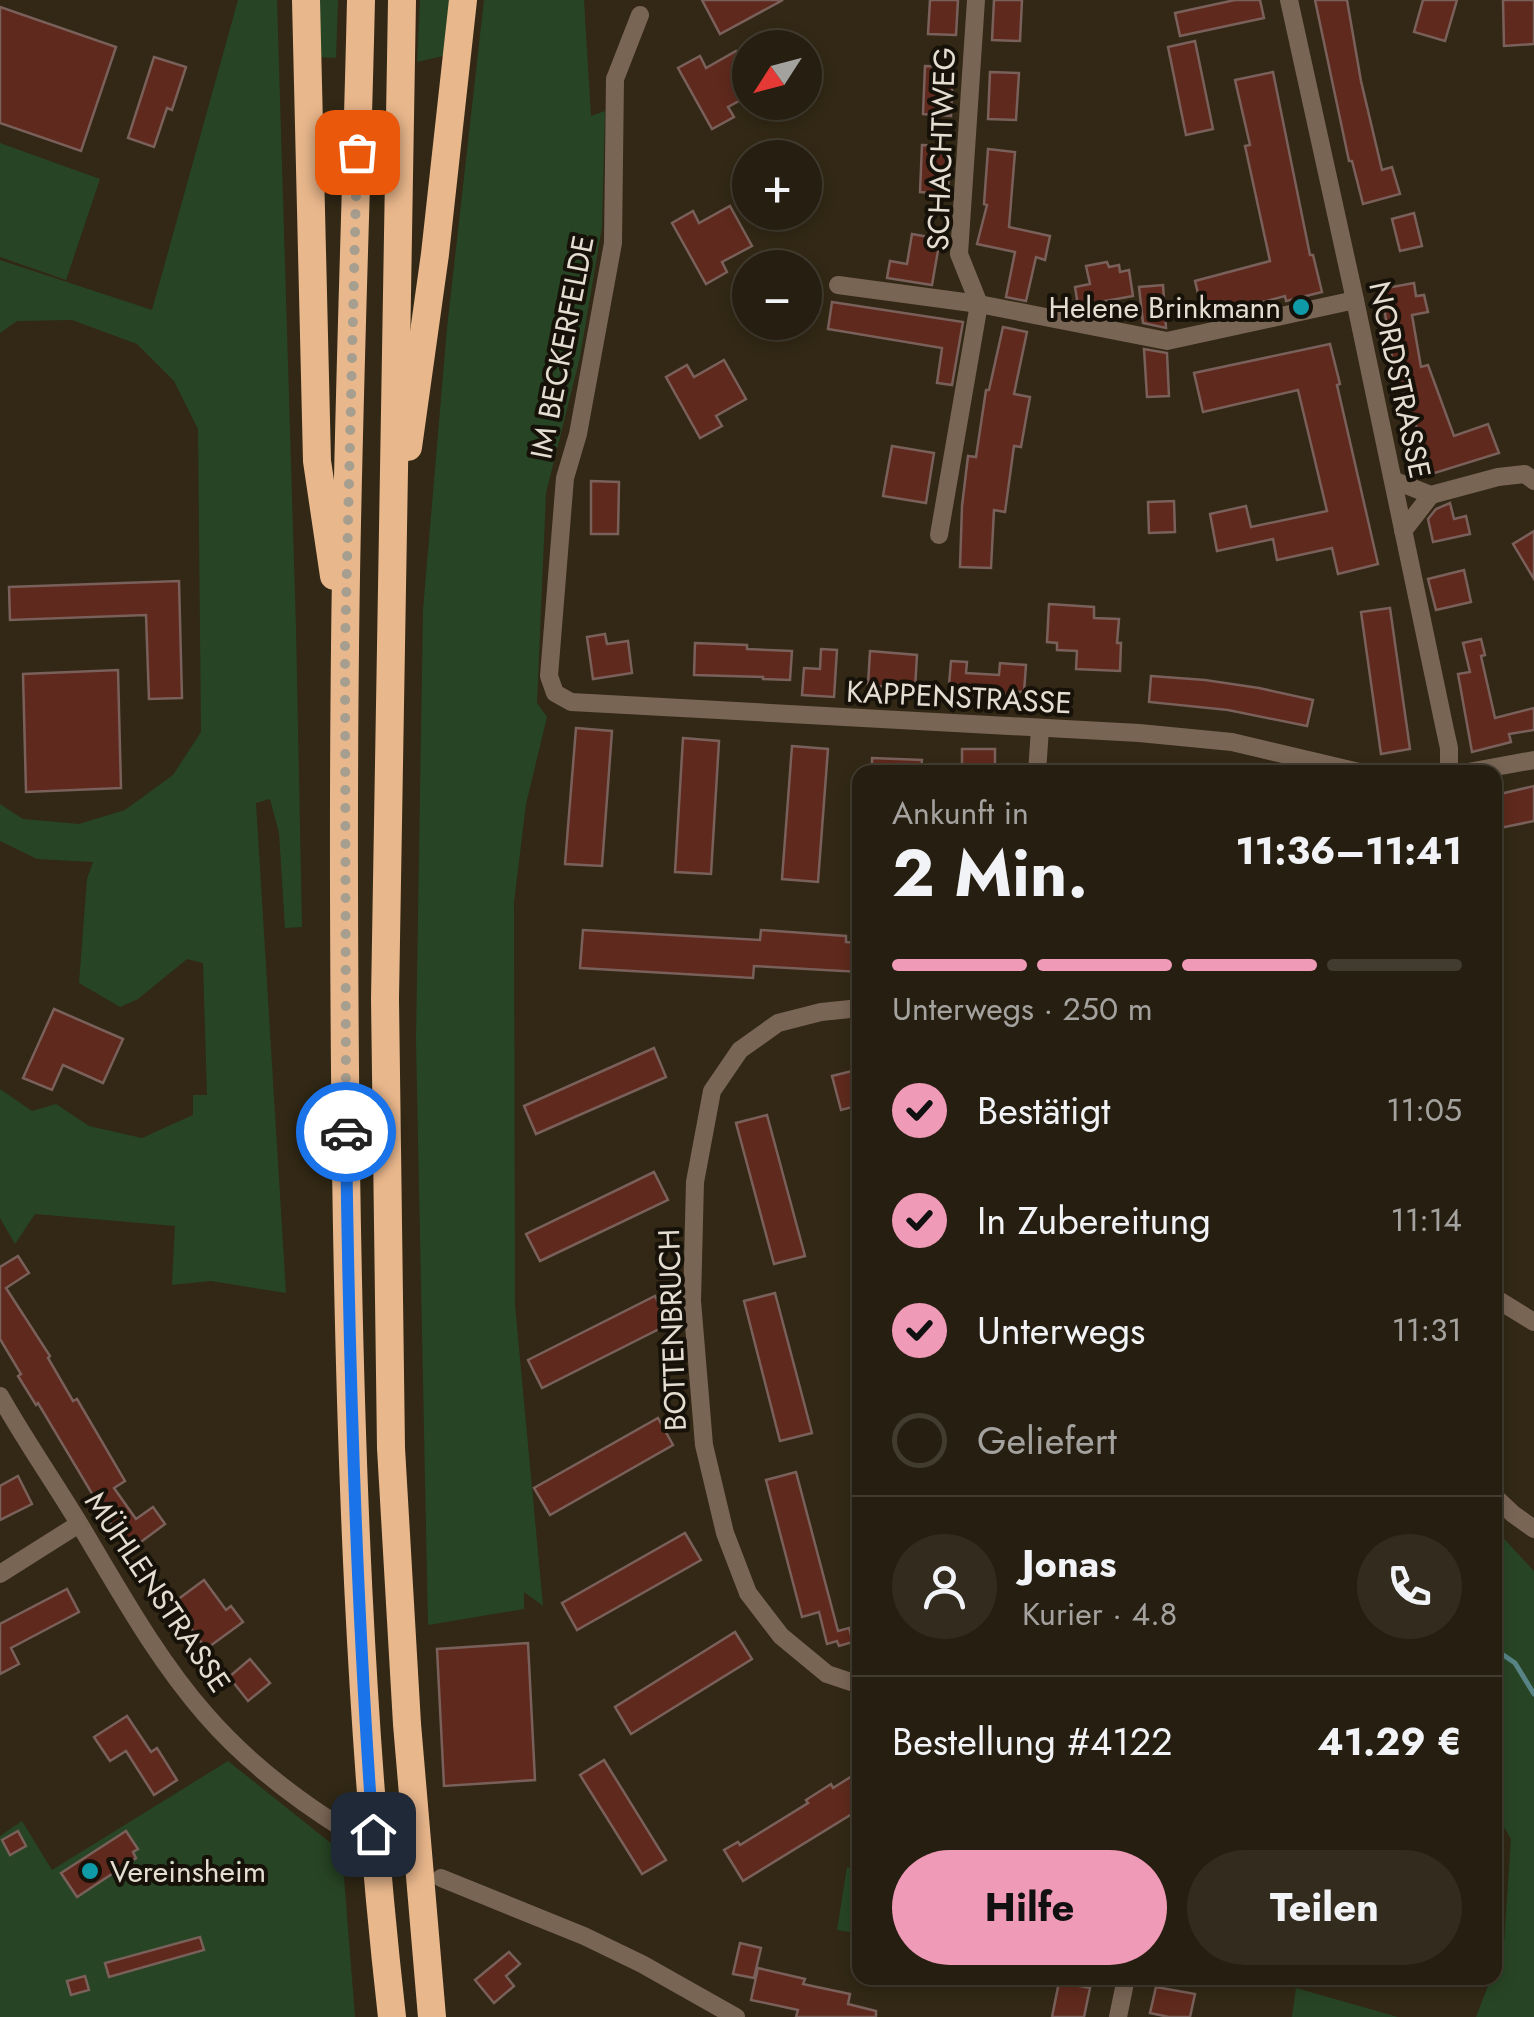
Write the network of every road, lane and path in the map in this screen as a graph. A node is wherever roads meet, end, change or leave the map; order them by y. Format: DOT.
graph roads {
  1 [pos="306,0"];
  2 [pos="361,0"];
  3 [pos="402,0"];
  4 [pos="463,0"];
  5 [pos="976,0"];
  6 [pos="1289,0"];
  7 [pos="640,15"];
  8 [pos="838,285"];
  9 [pos="1355,300"];
  10 [pos="979,304"];
  11 [pos="1392,480"];
  12 [pos="1534,481"];
  13 [pos="1431,494"];
  14 [pos="1403,530"];
  15 [pos="939,535"];
  16 [pos="391,562"];
  17 [pos="345,647"];
  18 [pos="555,693"];
  19 [pos="1040,729"];
  20 [pos="1534,760"];
  21 [pos="1037,765"];
  22 [pos="1330,765"];
  23 [pos="1449,765"];
  24 [pos="1502,766"];
  25 [pos="852,1009"];
  26 [pos="1502,1302"];
  27 [pos="1534,1322"];
  28 [pos="0,1396"];
  29 [pos="1502,1504"];
  30 [pos="79,1524"];
  31 [pos="1534,1529"];
  32 [pos="0,1574"];
  33 [pos="852,1682"];
  34 [pos="347,1831"];
  35 [pos="441,1878"];
  36 [pos="1125,1985"];
  37 [pos="392,2017"];
  38 [pos="432,2017"];
  39 [pos="736,2017"];
  40 [pos="1118,2017"];
  1 -- 17 [label="highway"];
  2 -- 17 [label="highway"];
  3 -- 16 [label="highway"];
  4 -- 16 [label="highway"];
  5 -- 10 [label="street, SCHACHTWEG"];
  6 -- 9 [label="street, NORDSTRASSE"];
  7 -- 18 [label="street, IM BECKERFELDE"];
  8 -- 10 [label="street"];
  9 -- 10 [label="street"];
  9 -- 11 [label="street, NORDSTRASSE"];
  10 -- 15 [label="street"];
  11 -- 13 [label="street"];
  11 -- 14 [label="street, NORDSTRASSE"];
  12 -- 13 [label="street"];
  13 -- 14 [label="street"];
  14 -- 23 [label="street, NORDSTRASSE"];
  16 -- 38 [label="highway"];
  17 -- 37 [label="highway"];
  18 -- 19 [label="street, KAPPENSTRASSE"];
  19 -- 21 [label="street"];
  19 -- 22 [label="street, KAPPENSTRASSE"];
  20 -- 24 [label="street"];
  25 -- 33 [label="street, BOTTENBRUCH"];
  26 -- 27 [label="street"];
  28 -- 30 [label="street, MÜHLENSTRASSE"];
  29 -- 31 [label="street"];
  30 -- 32 [label="street"];
  30 -- 34 [label="street, MÜHLENSTRASSE"];
  35 -- 39 [label="street"];
  36 -- 40 [label="street"];
}
